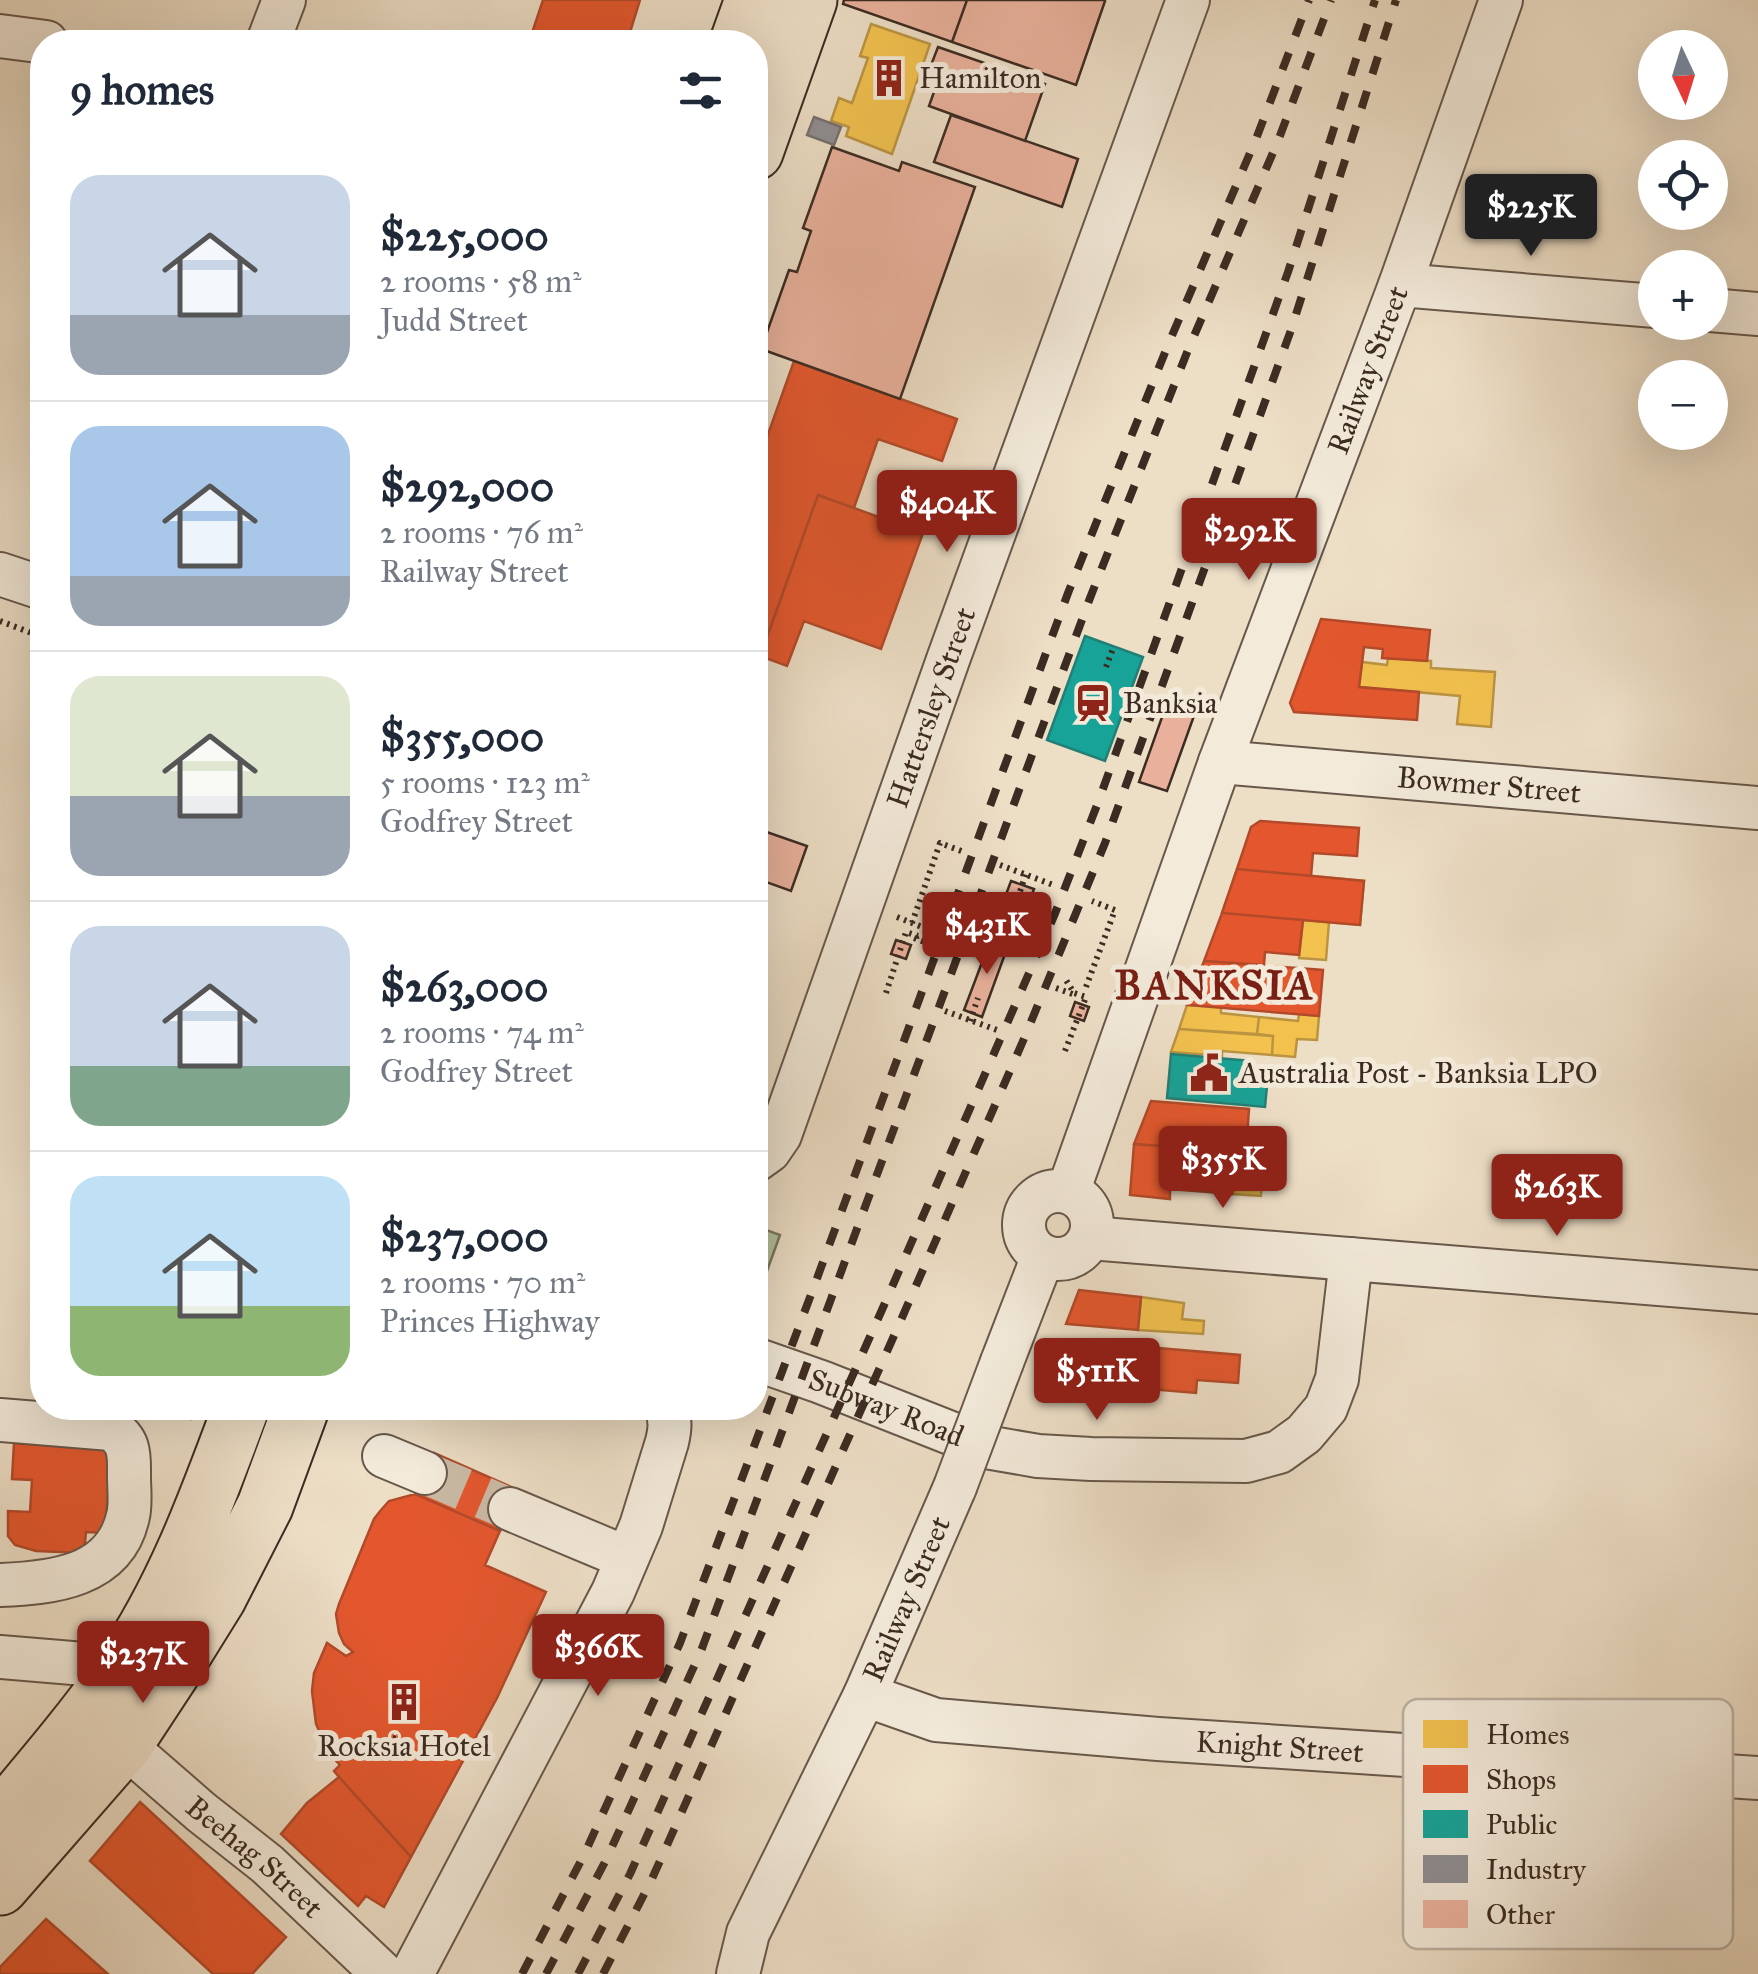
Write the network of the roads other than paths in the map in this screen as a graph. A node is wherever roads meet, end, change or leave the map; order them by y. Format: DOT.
graph roads {
  1 [pos="284,0"];
  2 [pos="753,0"];
  3 [pos="808,0"];
  4 [pos="1188,0"];
  5 [pos="1501,0"];
  6 [pos="273,30"];
  7 [pos="742,30"];
  8 [pos="0,36"];
  9 [pos="30,40"];
  10 [pos="768,115"];
  11 [pos="1400,285"];
  12 [pos="1638,305"];
  13 [pos="1728,312"];
  14 [pos="1758,314"];
  15 [pos="0,574"];
  16 [pos="30,584"];
  17 [pos="1220,762"];
  18 [pos="1758,808"];
  19 [pos="768,1148"];
  20 [pos="1068,1192"];
  21 [pos="1090,1238"];
  22 [pos="1042,1256"];
  23 [pos="1351,1259"];
  24 [pos="1758,1292"];
  25 [pos="768,1364"];
  26 [pos="0,1420"];
  27 [pos="236,1420"];
  28 [pos="296,1420"];
  29 [pos="670,1420"];
  30 [pos="384,1456"];
  31 [pos="425,1473"];
  32 [pos="510,1509"];
  33 [pos="627,1558"];
  34 [pos="0,1585"];
  35 [pos="0,1657"];
  36 [pos="146,1670"];
  37 [pos="865,1695"];
  38 [pos="124,1745"];
  39 [pos="1403,1755"];
  40 [pos="1733,1776"];
  41 [pos="1758,1778"];
  42 [pos="0,1818"];
  43 [pos="0,1887"];
  44 [pos="384,1974"];
  45 [pos="412,1974"];
  46 [pos="738,1974"];
  1 -- 6 [label="street"];
  2 -- 7 [label="highway"];
  3 -- 10 [label="highway"];
  4 -- 19 [label="street, Hattersley Street"];
  5 -- 11 [label="street, Railway Street"];
  8 -- 9 [label="street"];
  11 -- 12 [label="street"];
  11 -- 17 [label="street, Railway Street"];
  13 -- 14 [label="street"];
  15 -- 16 [label="street"];
  17 -- 18 [label="street, Bowmer Street"];
  17 -- 20 [label="street, Railway Street"];
  20 -- 21 [label="street"];
  20 -- 22 [label="street"];
  21 -- 22 [label="street"];
  21 -- 23 [label="street"];
  22 -- 37 [label="street, Railway Street, bridge"];
  23 -- 24 [label="street"];
  23 -- 25 [label="street, Subway Road"];
  26 -- 34 [label="street"];
  27 -- 36 [label="highway"];
  28 -- 36 [label="highway"];
  29 -- 33 [label="street"];
  30 -- 31 [label="street"];
  32 -- 33 [label="street"];
  33 -- 45 [label="street"];
  35 -- 36 [label="street"];
  36 -- 38 [label="highway"];
  36 -- 42 [label="highway"];
  37 -- 39 [label="street, Knight Street"];
  37 -- 46 [label="street, Railway Street"];
  38 -- 43 [label="highway"];
  38 -- 44 [label="street, Beehag Street"];
  40 -- 41 [label="street, Knight Street"];
}
